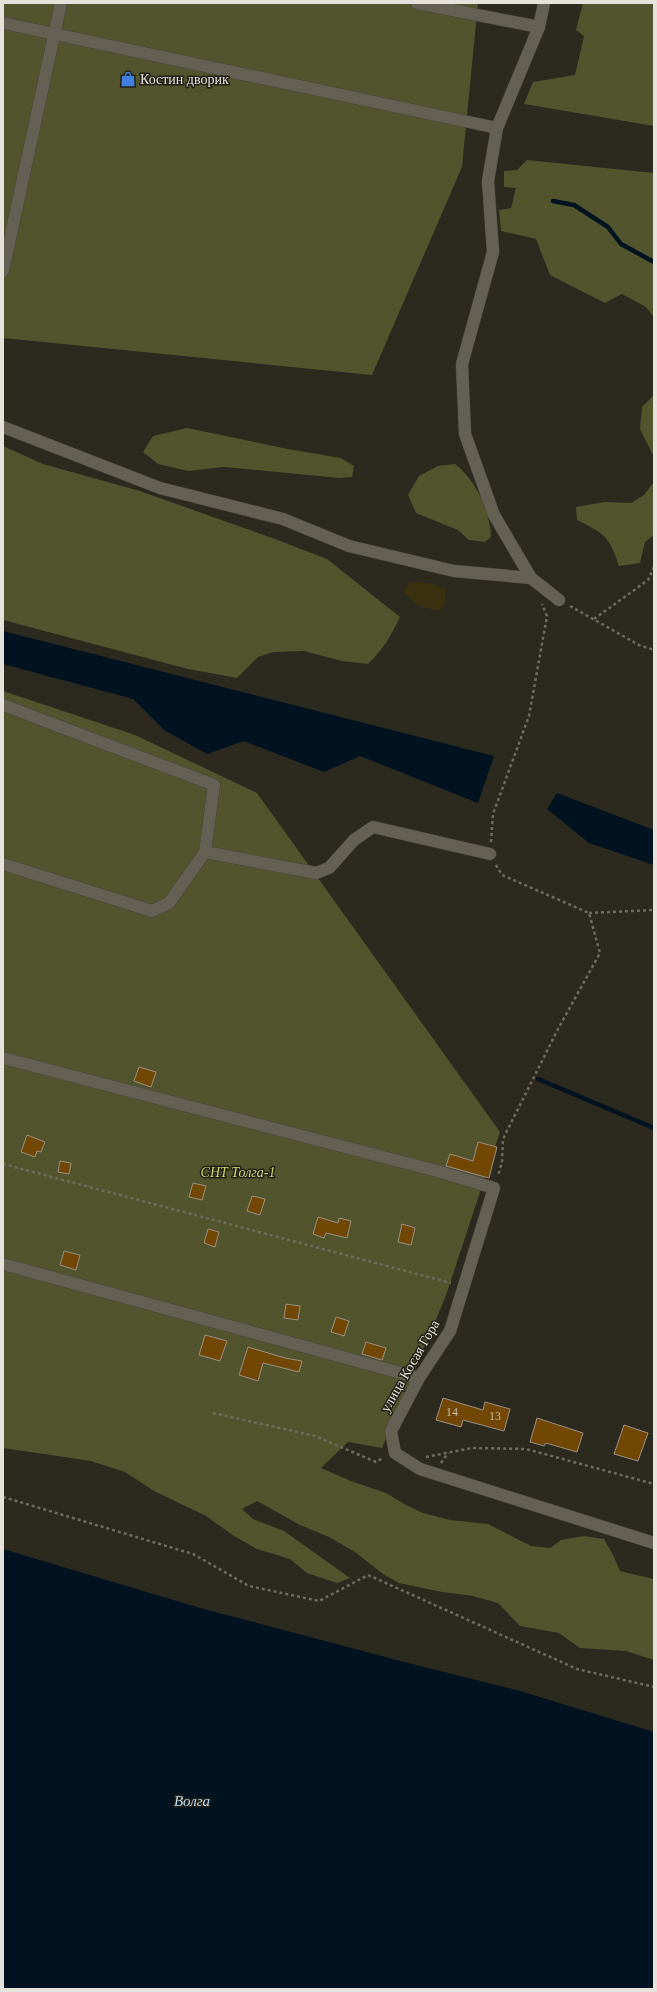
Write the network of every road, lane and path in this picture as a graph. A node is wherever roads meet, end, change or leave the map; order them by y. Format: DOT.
graph roads {
  1 [pos="61,3"];
  2 [pos="417,3"];
  3 [pos="544,3"];
  4 [pos="3,23"];
  5 [pos="539,27"];
  6 [pos="54,33"];
  7 [pos="496,128"];
  8 [pos="3,271"];
  9 [pos="3,427"];
  10 [pos="654,567"];
  11 [pos="531,578"];
  12 [pos="559,600"];
  13 [pos="542,603"];
  14 [pos="594,619"];
  15 [pos="654,650"];
  16 [pos="3,705"];
  17 [pos="205,852"];
  18 [pos="490,854"];
  19 [pos="3,864"];
  20 [pos="654,910"];
  21 [pos="588,913"];
  22 [pos="3,1058"];
  23 [pos="3,1164"];
  24 [pos="494,1188"];
  25 [pos="3,1264"];
  26 [pos="463,1287"];
  27 [pos="419,1378"];
  28 [pos="213,1413"];
  29 [pos="395,1452"];
  30 [pos="408,1462"];
  31 [pos="654,1484"];
  32 [pos="3,1497"];
  33 [pos="654,1543"];
  34 [pos="654,1687"];
  1 -- 6 [label="street"];
  2 -- 5 [label="street"];
  3 -- 5 [label="street"];
  4 -- 6 [label="street"];
  5 -- 7 [label="street"];
  6 -- 7 [label="street"];
  6 -- 8 [label="street"];
  7 -- 11 [label="street"];
  9 -- 11 [label="street"];
  10 -- 14 [label="path"];
  11 -- 12 [label="street"];
  12 -- 14 [label="path"];
  13 -- 18 [label="path"];
  14 -- 15 [label="path"];
  16 -- 17 [label="street"];
  17 -- 18 [label="street"];
  17 -- 19 [label="street"];
  18 -- 21 [label="path"];
  20 -- 21 [label="path"];
  21 -- 24 [label="path"];
  22 -- 24 [label="street"];
  23 -- 26 [label="path"];
  24 -- 26 [label="street, улица Косая Гора"];
  25 -- 27 [label="street"];
  26 -- 27 [label="street, улица Косая Гора"];
  27 -- 29 [label="street, улица Косая Гора"];
  28 -- 29 [label="path"];
  29 -- 30 [label="street"];
  30 -- 31 [label="path"];
  30 -- 33 [label="street"];
  32 -- 34 [label="path"];
}
